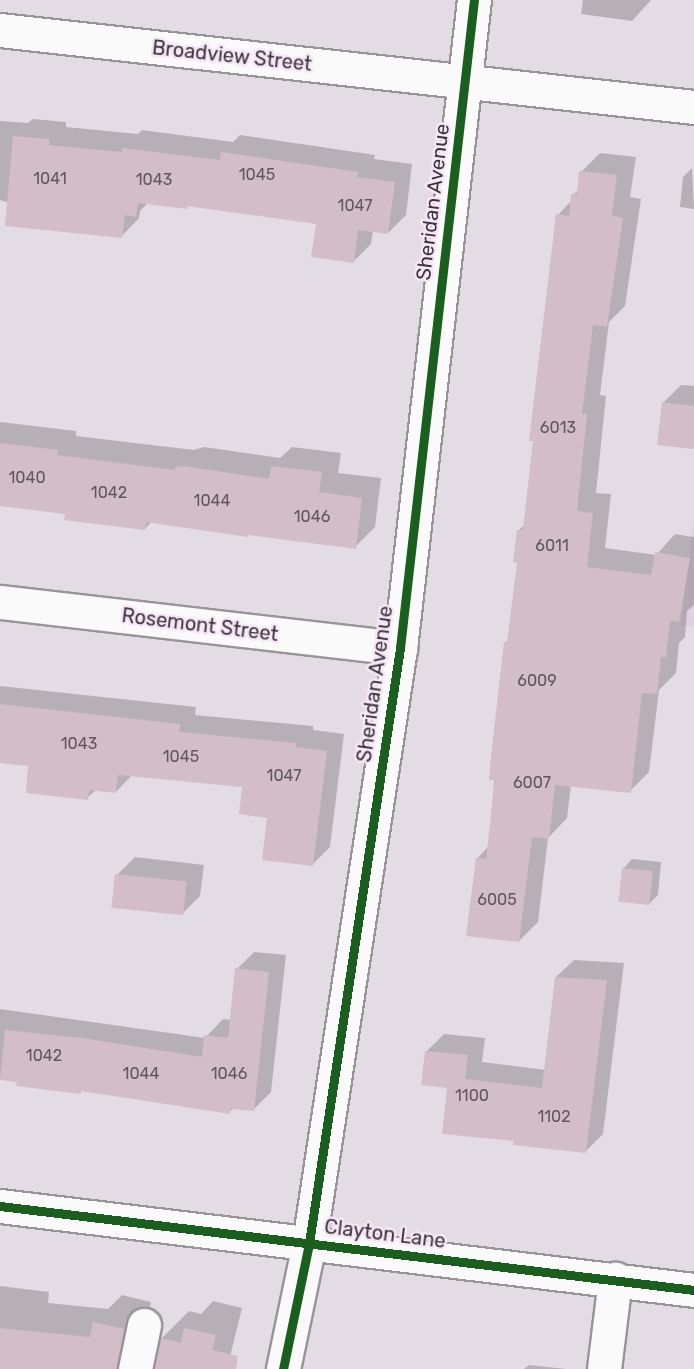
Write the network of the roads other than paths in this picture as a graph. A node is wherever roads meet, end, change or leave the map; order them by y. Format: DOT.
graph roads {
  1 [pos="474,0"];
  2 [pos="0,30"];
  3 [pos="465,81"];
  4 [pos="694,107"];
  5 [pos="0,602"];
  6 [pos="399,648"];
  7 [pos="0,1206"];
  8 [pos="309,1243"];
  9 [pos="615,1279"];
  10 [pos="694,1290"];
  11 [pos="144,1325"];
  12 [pos="135,1369"];
  13 [pos="283,1369"];
  14 [pos="604,1369"];
  1 -- 3 [label="street, Sheridan Avenue"];
  2 -- 3 [label="street, Broadview Street"];
  3 -- 4 [label="street, Broadview Street"];
  3 -- 6 [label="street, Sheridan Avenue"];
  5 -- 6 [label="street, Rosemont Street"];
  6 -- 8 [label="street, Sheridan Avenue"];
  7 -- 8 [label="street, Clayton Lane"];
  8 -- 9 [label="street, Clayton Lane"];
  8 -- 13 [label="street, Sheridan Avenue"];
  9 -- 10 [label="street, Clayton Lane"];
  9 -- 14 [label="street"];
  11 -- 12 [label="street"];
}
